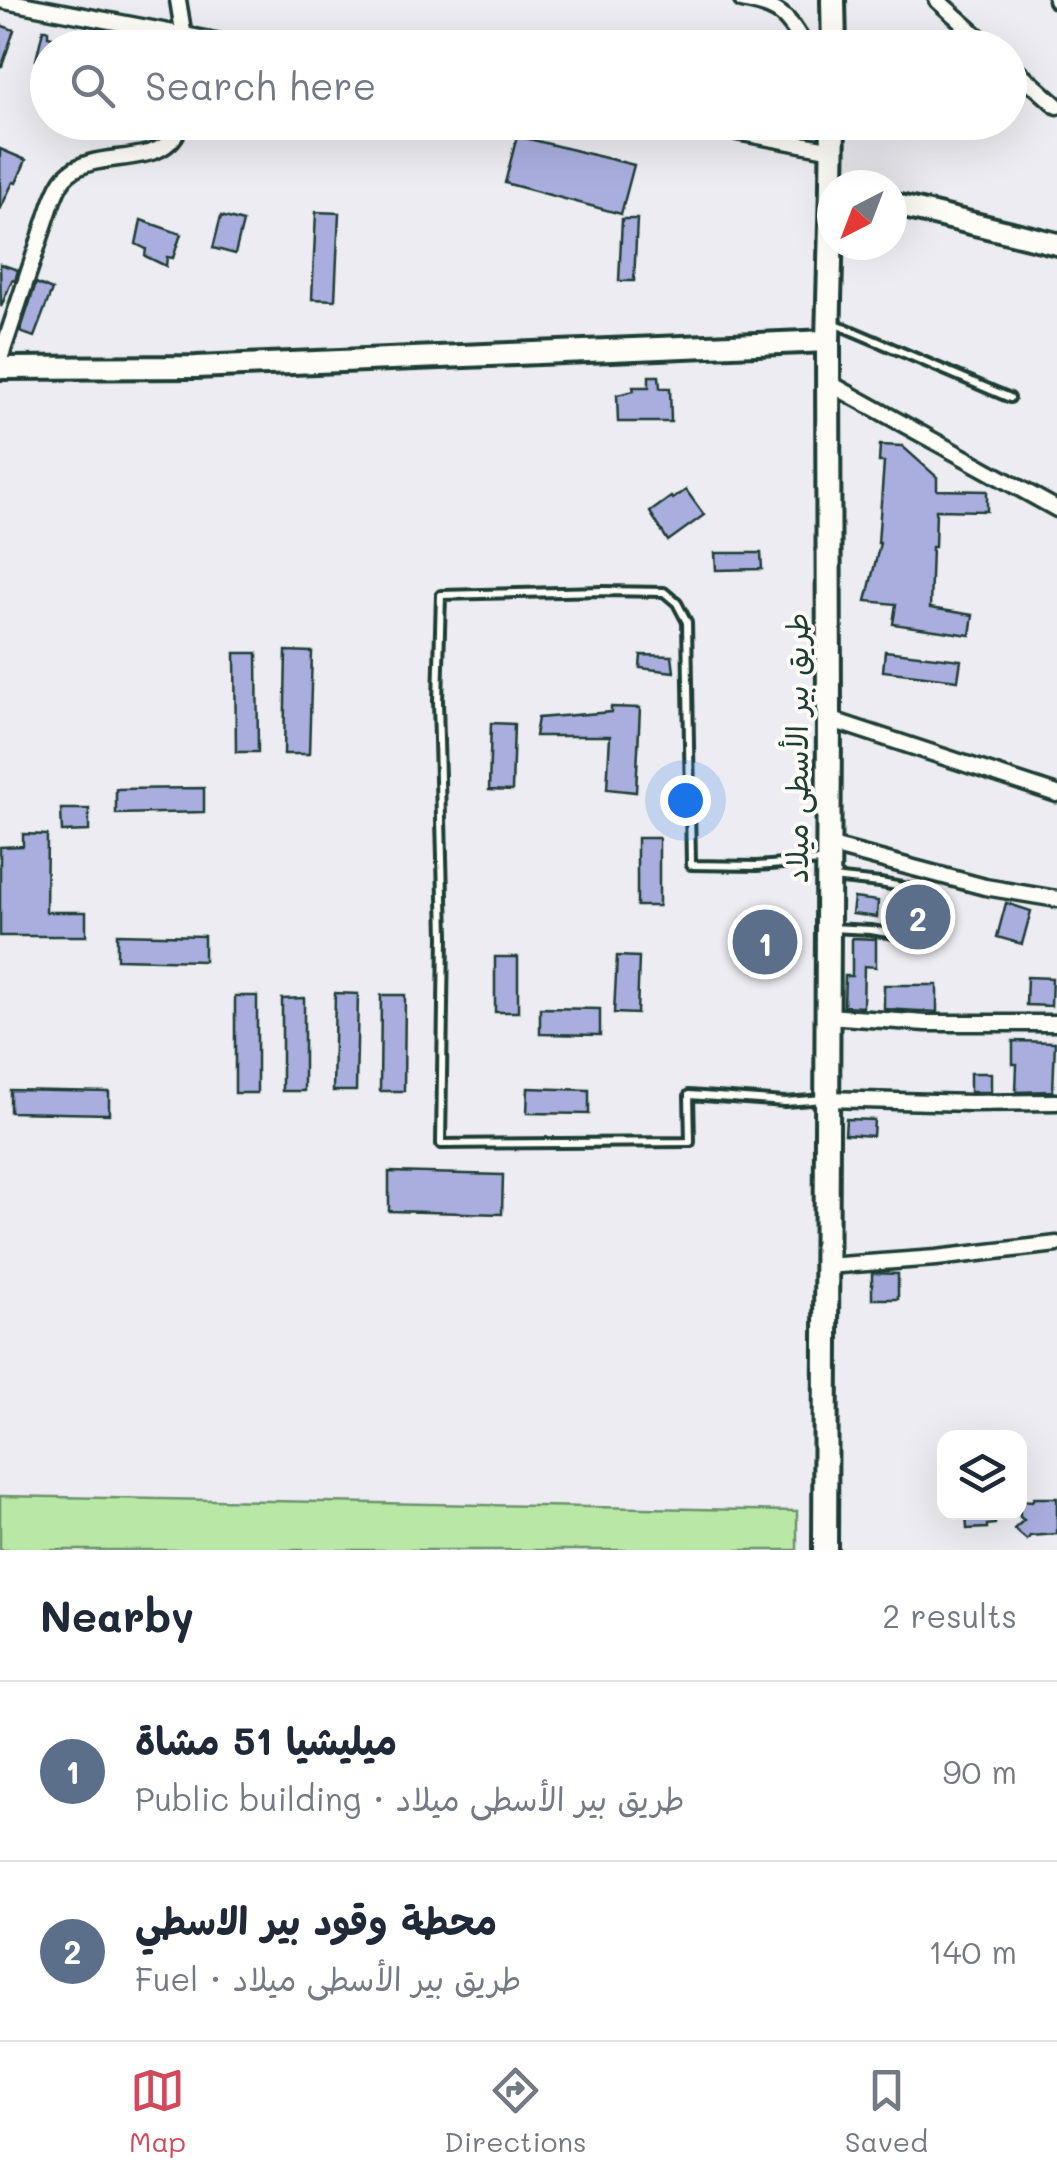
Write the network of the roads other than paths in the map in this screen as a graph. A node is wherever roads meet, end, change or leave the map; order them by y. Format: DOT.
graph roads {
  1 [pos="0,0"];
  2 [pos="178,0"];
  3 [pos="742,0"];
  4 [pos="833,0"];
  5 [pos="937,0"];
  6 [pos="63,6"];
  7 [pos="160,30"];
  8 [pos="183,30"];
  9 [pos="794,30"];
  10 [pos="834,30"];
  11 [pos="971,30"];
  12 [pos="1027,79"];
  13 [pos="1057,106"];
  14 [pos="173,140"];
  15 [pos="780,140"];
  16 [pos="833,140"];
  17 [pos="833,150"];
  18 [pos="832,170"];
  19 [pos="907,208"];
  20 [pos="1057,244"];
  21 [pos="830,260"];
  22 [pos="829,331"];
  23 [pos="0,359"];
  24 [pos="0,368"];
  25 [pos="829,383"];
  26 [pos="1010,398"];
  27 [pos="1057,508"];
  28 [pos="830,719"];
  29 [pos="1057,794"];
  30 [pos="828,861"];
  31 [pos="1057,899"];
  32 [pos="934,903"];
  33 [pos="932,921"];
  34 [pos="828,928"];
  35 [pos="827,1016"];
  36 [pos="1057,1023"];
  37 [pos="826,1099"];
  38 [pos="1057,1102"];
  39 [pos="1057,1244"];
  40 [pos="826,1266"];
  41 [pos="826,1550"];
  1 -- 6 [label="street"];
  2 -- 8 [label="street"];
  3 -- 9 [label="street"];
  4 -- 10 [label="main road"];
  5 -- 11 [label="street"];
  6 -- 7 [label="street"];
  12 -- 13 [label="street"];
  14 -- 23 [label="street"];
  15 -- 17 [label="street"];
  16 -- 17 [label="main road, طريق بير الأسطى ميلاد"];
  17 -- 18 [label="main road, طريق بير الأسطى ميلاد"];
  19 -- 20 [label="street"];
  21 -- 22 [label="main road, طريق بير الأسطى ميلاد"];
  22 -- 24 [label="street"];
  22 -- 25 [label="main road, طريق بير الأسطى ميلاد"];
  22 -- 26 [label="lane"];
  25 -- 27 [label="street"];
  25 -- 28 [label="main road, طريق بير الأسطى ميلاد"];
  28 -- 29 [label="street"];
  28 -- 30 [label="main road, طريق بير الأسطى ميلاد"];
  30 -- 31 [label="street"];
  30 -- 32 [label="lane"];
  30 -- 34 [label="main road, طريق بير الأسطى ميلاد"];
  30 -- 37 [label="lane"];
  33 -- 34 [label="lane"];
  34 -- 35 [label="main road, طريق بير الأسطى ميلاد"];
  35 -- 36 [label="street"];
  35 -- 37 [label="main road, طريق بير الأسطى ميلاد"];
  37 -- 38 [label="street"];
  37 -- 40 [label="main road, طريق بير الأسطى ميلاد"];
  39 -- 40 [label="street"];
  40 -- 41 [label="main road, طريق بير الأسطى ميلاد"];
}
